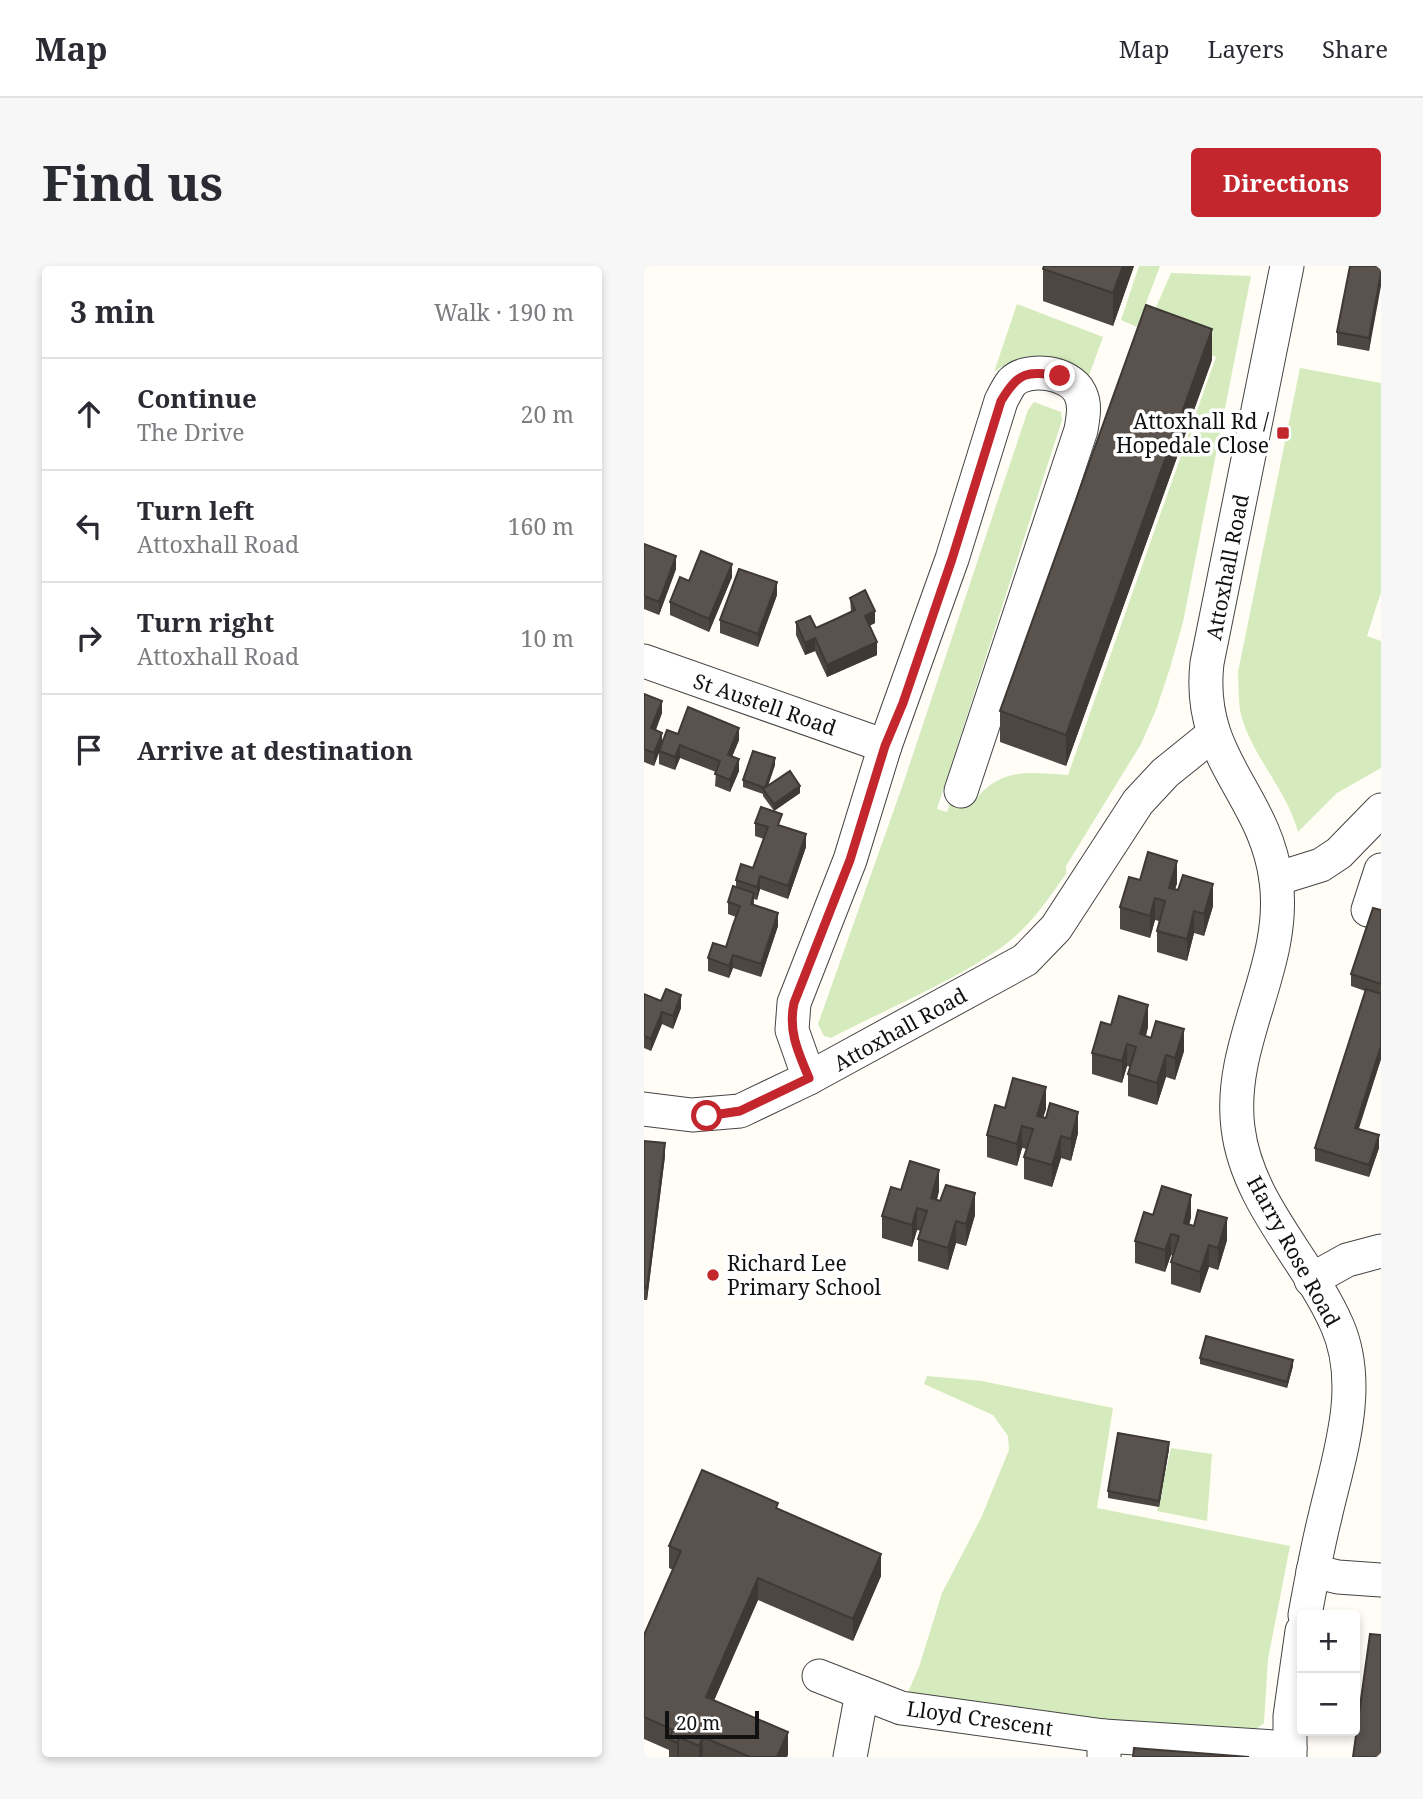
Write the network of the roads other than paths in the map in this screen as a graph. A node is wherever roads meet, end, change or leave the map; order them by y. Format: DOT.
graph roads {
  1 [pos="1287,266"];
  2 [pos="644,661"];
  3 [pos="1212,735"];
  4 [pos="885,746"];
  5 [pos="961,791"];
  6 [pos="1381,810"];
  7 [pos="1381,870"];
  8 [pos="1276,878"];
  9 [pos="1368,910"];
  10 [pos="809,1078"];
  11 [pos="644,1109"];
  12 [pos="1381,1251"];
  13 [pos="1311,1280"];
  14 [pos="1313,1571"];
  15 [pos="1381,1580"];
  16 [pos="1306,1610"];
  17 [pos="1297,1666"];
  18 [pos="819,1676"];
  19 [pos="862,1693"];
  20 [pos="1104,1746"];
  21 [pos="1290,1752"];
  22 [pos="850,1757"];
  1 -- 3 [label="street, Attoxhall Road"];
  2 -- 4 [label="street, St Austell Road"];
  3 -- 8 [label="street, Harry Rose Road"];
  3 -- 10 [label="street, Attoxhall Road"];
  4 -- 5 [label="street, Attoxhall Road"];
  4 -- 10 [label="street, Attoxhall Road"];
  6 -- 8 [label="street"];
  7 -- 9 [label="street"];
  8 -- 13 [label="street, Harry Rose Road"];
  10 -- 11 [label="street"];
  12 -- 13 [label="street"];
  13 -- 14 [label="street, Harry Rose Road"];
  14 -- 15 [label="street"];
  14 -- 16 [label="street, Harry Rose Road"];
  17 -- 21 [label="street"];
  18 -- 19 [label="street, Lloyd Crescent"];
  19 -- 20 [label="street, Lloyd Crescent"];
  19 -- 22 [label="street"];
  20 -- 21 [label="street, Lloyd Crescent"];
}
